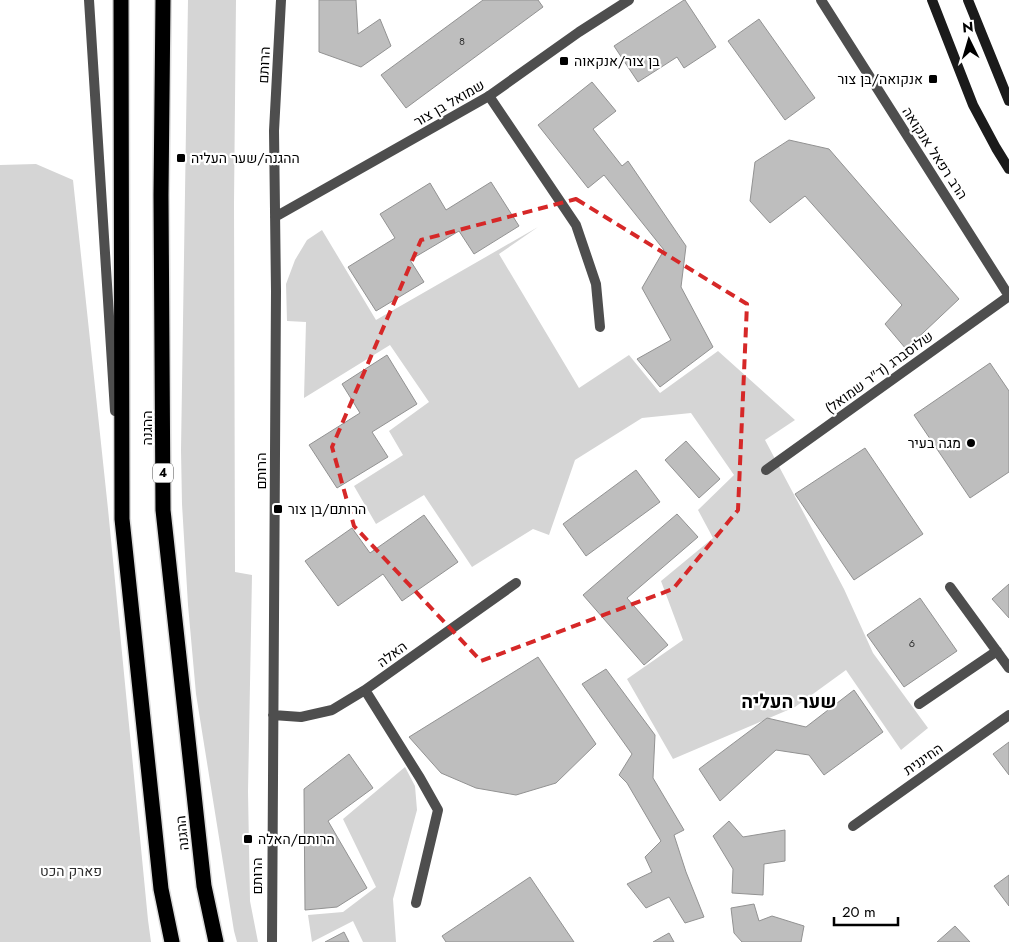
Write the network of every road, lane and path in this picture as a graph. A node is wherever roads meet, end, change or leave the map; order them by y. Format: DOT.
graph roads {
  1 [pos="89,0"];
  2 [pos="121,0"];
  3 [pos="163,0"];
  4 [pos="281,0"];
  5 [pos="629,0"];
  6 [pos="821,0"];
  7 [pos="932,0"];
  8 [pos="968,0"];
  9 [pos="489,96"];
  10 [pos="1009,101"];
  11 [pos="1009,169"];
  12 [pos="275,218"];
  13 [pos="1009,296"];
  14 [pos="600,327"];
  15 [pos="766,470"];
  16 [pos="122,519"];
  17 [pos="516,583"];
  18 [pos="950,587"];
  19 [pos="997,651"];
  20 [pos="1009,668"];
  21 [pos="365,690"];
  22 [pos="919,704"];
  23 [pos="272,715"];
  24 [pos="1009,715"];
  25 [pos="853,826"];
  26 [pos="416,903"];
  27 [pos="172,942"];
  28 [pos="216,942"];
  29 [pos="272,942"];
  1 -- 16 [label="street"];
  2 -- 16 [label="highway, ההגנה"];
  3 -- 28 [label="highway, ההגנה / 4"];
  4 -- 12 [label="street, הרותם"];
  5 -- 9 [label="street, שמואל בן צור"];
  6 -- 13 [label="street, הרב רפאל אנקואה"];
  7 -- 11 [label="street"];
  8 -- 10 [label="street"];
  9 -- 12 [label="street, שמואל בן צור"];
  9 -- 14 [label="street"];
  12 -- 23 [label="street, הרותם"];
  13 -- 15 [label="street, שלוסברג (ד\"ר שמואל)"];
  16 -- 27 [label="highway, ההגנה"];
  17 -- 21 [label="street, האלה"];
  18 -- 19 [label="street"];
  19 -- 20 [label="street"];
  19 -- 22 [label="street"];
  21 -- 23 [label="street, האלה"];
  21 -- 26 [label="street"];
  23 -- 29 [label="street, הרותם"];
  24 -- 25 [label="street, החיננית"];
}
